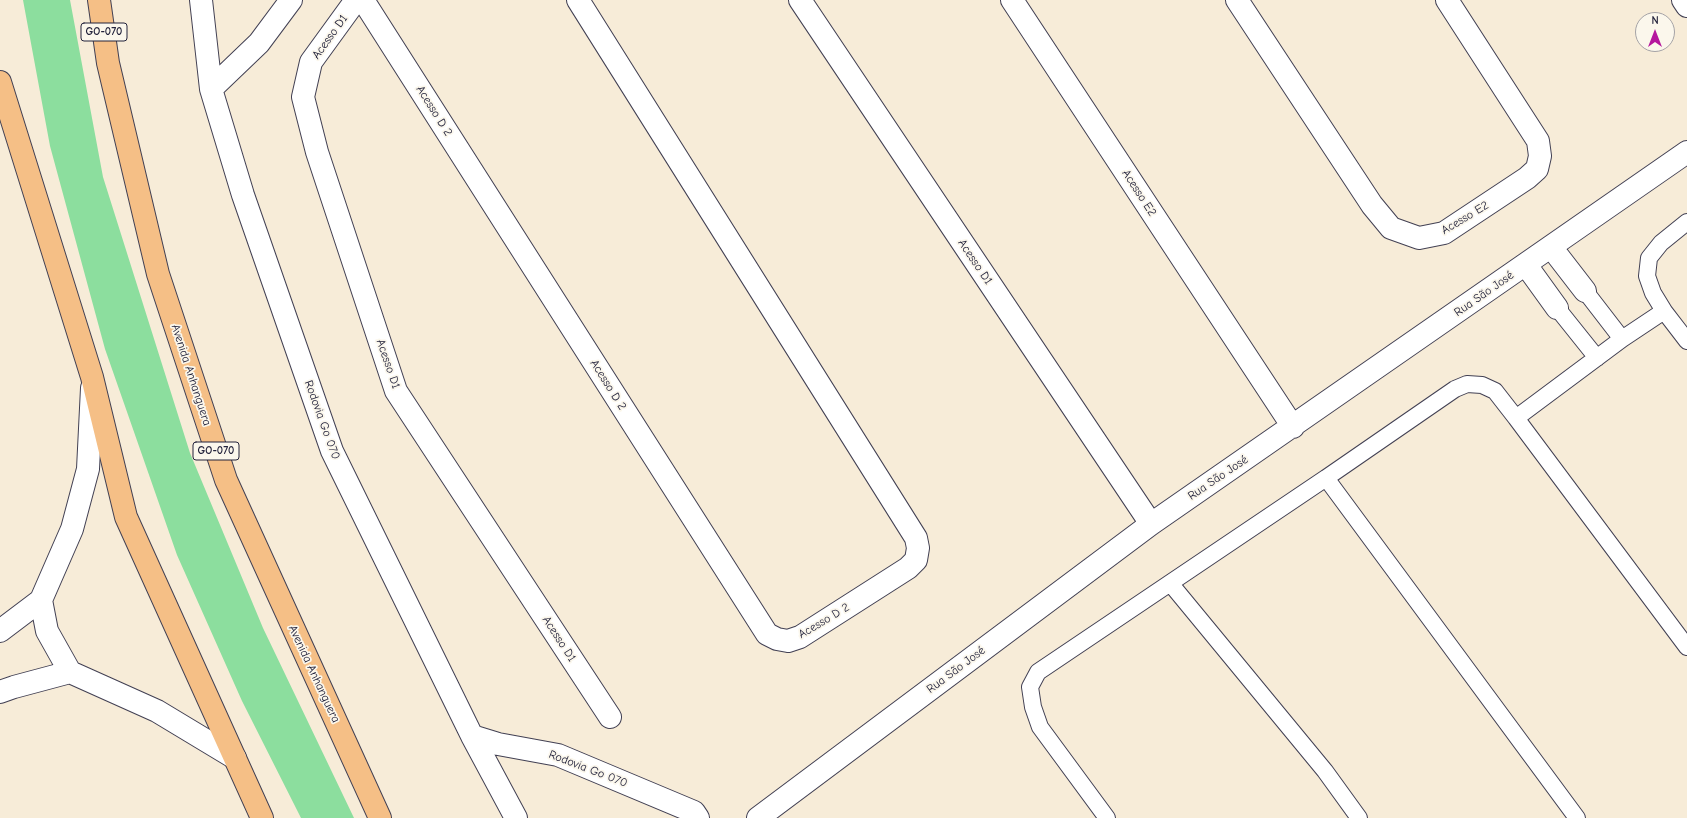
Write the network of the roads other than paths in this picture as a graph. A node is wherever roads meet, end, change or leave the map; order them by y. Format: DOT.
graph roads {
  1 [pos="99,0"];
  2 [pos="201,0"];
  3 [pos="291,0"];
  4 [pos="356,0"];
  5 [pos="363,0"];
  6 [pos="578,0"];
  7 [pos="800,0"];
  8 [pos="1012,0"];
  9 [pos="1237,0"];
  10 [pos="1447,0"];
  11 [pos="1683,0"];
  12 [pos="1687,6"];
  13 [pos="0,82"];
  14 [pos="211,88"];
  15 [pos="1687,152"];
  16 [pos="1687,222"];
  17 [pos="1551,247"];
  18 [pos="1526,266"];
  19 [pos="1585,291"];
  20 [pos="1557,308"];
  21 [pos="1664,311"];
  22 [pos="1622,339"];
  23 [pos="1687,341"];
  24 [pos="1597,358"];
  25 [pos="92,377"];
  26 [pos="1516,418"];
  27 [pos="1293,427"];
  28 [pos="1326,478"];
  29 [pos="1151,524"];
  30 [pos="1170,583"];
  31 [pos="41,600"];
  32 [pos="0,631"];
  33 [pos="1687,647"];
  34 [pos="70,672"];
  35 [pos="0,692"];
  36 [pos="610,717"];
  37 [pos="472,736"];
  38 [pos="235,758"];
  39 [pos="262,818"];
  40 [pos="380,818"];
  41 [pos="516,818"];
  42 [pos="698,818"];
  43 [pos="758,818"];
  44 [pos="1107,818"];
  45 [pos="1359,818"];
  46 [pos="1578,818"];
  1 -- 40 [label="highway, Avenida Anhanguera / GO-070"];
  2 -- 14 [label="street, Rodovia Go 070"];
  3 -- 14 [label="street"];
  4 -- 36 [label="street, Acesso D1"];
  5 -- 6 [label="street, Acesso D 2"];
  7 -- 29 [label="street, Acesso D1"];
  8 -- 27 [label="street, Acesso E2"];
  9 -- 10 [label="street, Acesso E2"];
  11 -- 12 [label="street"];
  13 -- 25 [label="highway"];
  14 -- 37 [label="street, Rodovia Go 070"];
  15 -- 17 [label="street, Rua São José"];
  16 -- 21 [label="lane"];
  17 -- 18 [label="street, Rua São José"];
  17 -- 19 [label="street"];
  18 -- 20 [label="street"];
  18 -- 27 [label="street, Rua São José"];
  19 -- 22 [label="lane"];
  20 -- 24 [label="lane"];
  21 -- 22 [label="lane"];
  21 -- 23 [label="lane"];
  22 -- 24 [label="lane"];
  24 -- 26 [label="lane"];
  25 -- 31 [label="street"];
  25 -- 38 [label="highway"];
  26 -- 28 [label="lane"];
  26 -- 33 [label="lane"];
  27 -- 29 [label="street, Rua São José"];
  28 -- 30 [label="lane"];
  28 -- 46 [label="lane"];
  29 -- 43 [label="street, Rua São José"];
  30 -- 44 [label="lane"];
  30 -- 45 [label="lane"];
  31 -- 32 [label="street"];
  31 -- 34 [label="street"];
  34 -- 35 [label="street"];
  34 -- 38 [label="street"];
  37 -- 41 [label="street, Rodovia Go 070"];
  37 -- 42 [label="street, Rodovia Go 070"];
  38 -- 39 [label="highway"];
}
